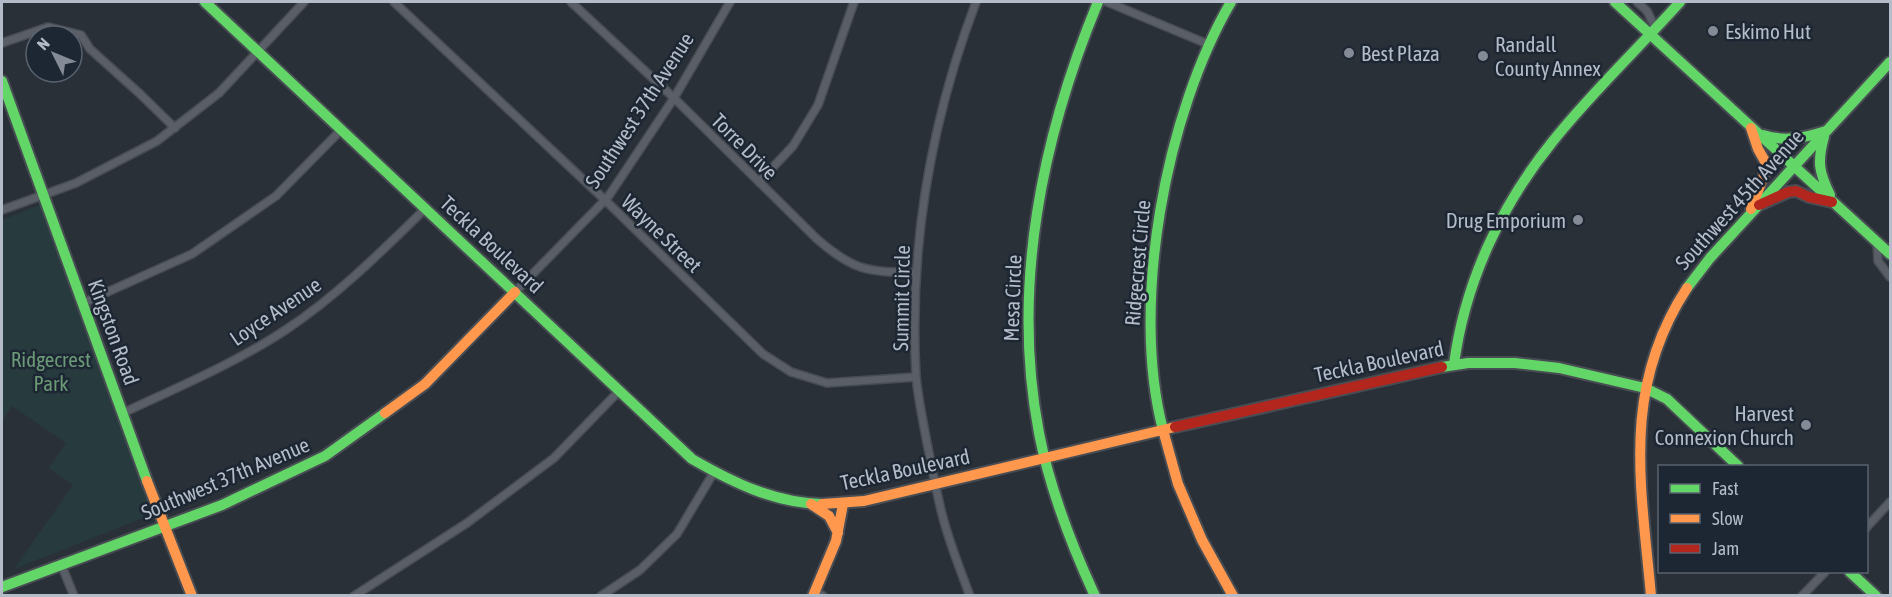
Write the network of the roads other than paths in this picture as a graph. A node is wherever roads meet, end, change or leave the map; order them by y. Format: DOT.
graph roads {
  1 [pos="205,2"];
  2 [pos="304,2"];
  3 [pos="394,2"];
  4 [pos="570,2"];
  5 [pos="730,2"];
  6 [pos="854,2"];
  7 [pos="976,2"];
  8 [pos="1098,2"];
  9 [pos="1107,2"];
  10 [pos="1231,2"];
  11 [pos="1615,2"];
  12 [pos="1637,2"];
  13 [pos="1680,2"];
  14 [pos="1653,32"];
  15 [pos="2,43"];
  16 [pos="1210,45"];
  17 [pos="259,51"];
  18 [pos="1890,62"];
  19 [pos="2,81"];
  20 [pos="674,98"];
  21 [pos="175,128"];
  22 [pos="342,129"];
  23 [pos="1753,130"];
  24 [pos="1827,131"];
  25 [pos="1794,166"];
  26 [pos="759,182"];
  27 [pos="43,195"];
  28 [pos="605,200"];
  29 [pos="1834,202"];
  30 [pos="426,208"];
  31 [pos="2,210"];
  32 [pos="1753,210"];
  33 [pos="1877,242"];
  34 [pos="1890,254"];
  35 [pos="916,273"];
  36 [pos="1890,277"];
  37 [pos="515,292"];
  38 [pos="83,303"];
  39 [pos="1454,364"];
  40 [pos="916,377"];
  41 [pos="1645,388"];
  42 [pos="620,390"];
  43 [pos="123,413"];
  44 [pos="1162,430"];
  45 [pos="1045,458"];
  46 [pos="1737,465"];
  47 [pos="714,472"];
  48 [pos="935,484"];
  49 [pos="1890,502"];
  50 [pos="810,503"];
  51 [pos="843,504"];
  52 [pos="165,526"];
  53 [pos="1868,526"];
  54 [pos="838,533"];
  55 [pos="61,564"];
  56 [pos="1824,573"];
  57 [pos="1851,573"];
  58 [pos="2,587"];
  59 [pos="817,594"];
  60 [pos="74,596"];
  61 [pos="192,596"];
  62 [pos="354,596"];
  63 [pos="601,596"];
  64 [pos="970,596"];
  65 [pos="1095,596"];
  66 [pos="1233,596"];
  67 [pos="1651,596"];
  68 [pos="1802,596"];
  69 [pos="1876,596"];
  1 -- 17 [label="main road, Teckla Boulevard"];
  2 -- 17 [label="street"];
  3 -- 28 [label="street, Wayne Street"];
  4 -- 20 [label="street, Torre Drive"];
  5 -- 20 [label="street, Southwest 37th Avenue"];
  6 -- 26 [label="street"];
  7 -- 35 [label="street, Summit Circle"];
  8 -- 45 [label="main road, Mesa Circle"];
  9 -- 16 [label="street"];
  10 -- 16 [label="main road, Ridgecrest Circle"];
  11 -- 14 [label="main road"];
  12 -- 14 [label="street"];
  13 -- 14 [label="main road"];
  14 -- 23 [label="main road"];
  14 -- 39 [label="main road"];
  15 -- 21 [label="street"];
  16 -- 44 [label="main road, Ridgecrest Circle"];
  17 -- 21 [label="street"];
  17 -- 22 [label="main road, Teckla Boulevard"];
  18 -- 24 [label="main road, Southwest 45th Avenue"];
  19 -- 27 [label="main road, Kingston Road"];
  20 -- 26 [label="street, Torre Drive"];
  20 -- 28 [label="street, Southwest 37th Avenue"];
  21 -- 27 [label="street"];
  22 -- 30 [label="main road, Teckla Boulevard"];
  22 -- 38 [label="street"];
  23 -- 24 [label="main road"];
  23 -- 25 [label="main road"];
  23 -- 32 [label="main road"];
  24 -- 25 [label="main road, Southwest 45th Avenue"];
  24 -- 29 [label="main road"];
  25 -- 29 [label="main road"];
  25 -- 32 [label="main road, Southwest 45th Avenue"];
  26 -- 35 [label="street, Torre Drive"];
  27 -- 31 [label="street"];
  27 -- 38 [label="main road, Kingston Road"];
  28 -- 37 [label="street, Southwest 37th Avenue"];
  28 -- 40 [label="street, Wayne Street"];
  29 -- 32 [label="main road"];
  29 -- 33 [label="main road"];
  30 -- 37 [label="main road, Teckla Boulevard"];
  30 -- 43 [label="street, Loyce Avenue"];
  32 -- 41 [label="main road, Southwest 45th Avenue"];
  33 -- 34 [label="main road"];
  33 -- 36 [label="street"];
  35 -- 40 [label="street, Summit Circle"];
  37 -- 42 [label="main road, Teckla Boulevard"];
  37 -- 52 [label="main road, Southwest 37th Avenue"];
  38 -- 43 [label="main road, Kingston Road"];
  39 -- 41 [label="main road, Teckla Boulevard"];
  39 -- 44 [label="main road, Teckla Boulevard"];
  40 -- 48 [label="street, Summit Circle"];
  41 -- 46 [label="main road, Teckla Boulevard"];
  41 -- 67 [label="main road, Southwest 45th Avenue"];
  42 -- 47 [label="main road, Teckla Boulevard"];
  42 -- 62 [label="street"];
  43 -- 52 [label="main road, Kingston Road"];
  44 -- 45 [label="main road, Teckla Boulevard"];
  44 -- 66 [label="main road, Ridgecrest Circle"];
  45 -- 48 [label="main road, Teckla Boulevard"];
  45 -- 65 [label="main road, Mesa Circle"];
  47 -- 50 [label="main road, Teckla Boulevard"];
  47 -- 63 [label="street"];
  48 -- 51 [label="main road, Teckla Boulevard"];
  48 -- 64 [label="street, Summit Circle"];
  49 -- 53 [label="street"];
  50 -- 51 [label="main road, Teckla Boulevard"];
  50 -- 54 [label="main road"];
  51 -- 54 [label="main road"];
  52 -- 55 [label="main road, Southwest 37th Avenue"];
  52 -- 61 [label="main road, Kingston Road"];
  54 -- 59 [label="main road"];
  55 -- 58 [label="main road, Southwest 37th Avenue"];
  55 -- 60 [label="street"];
  56 -- 68 [label="street"];
  57 -- 69 [label="main road"];
}
